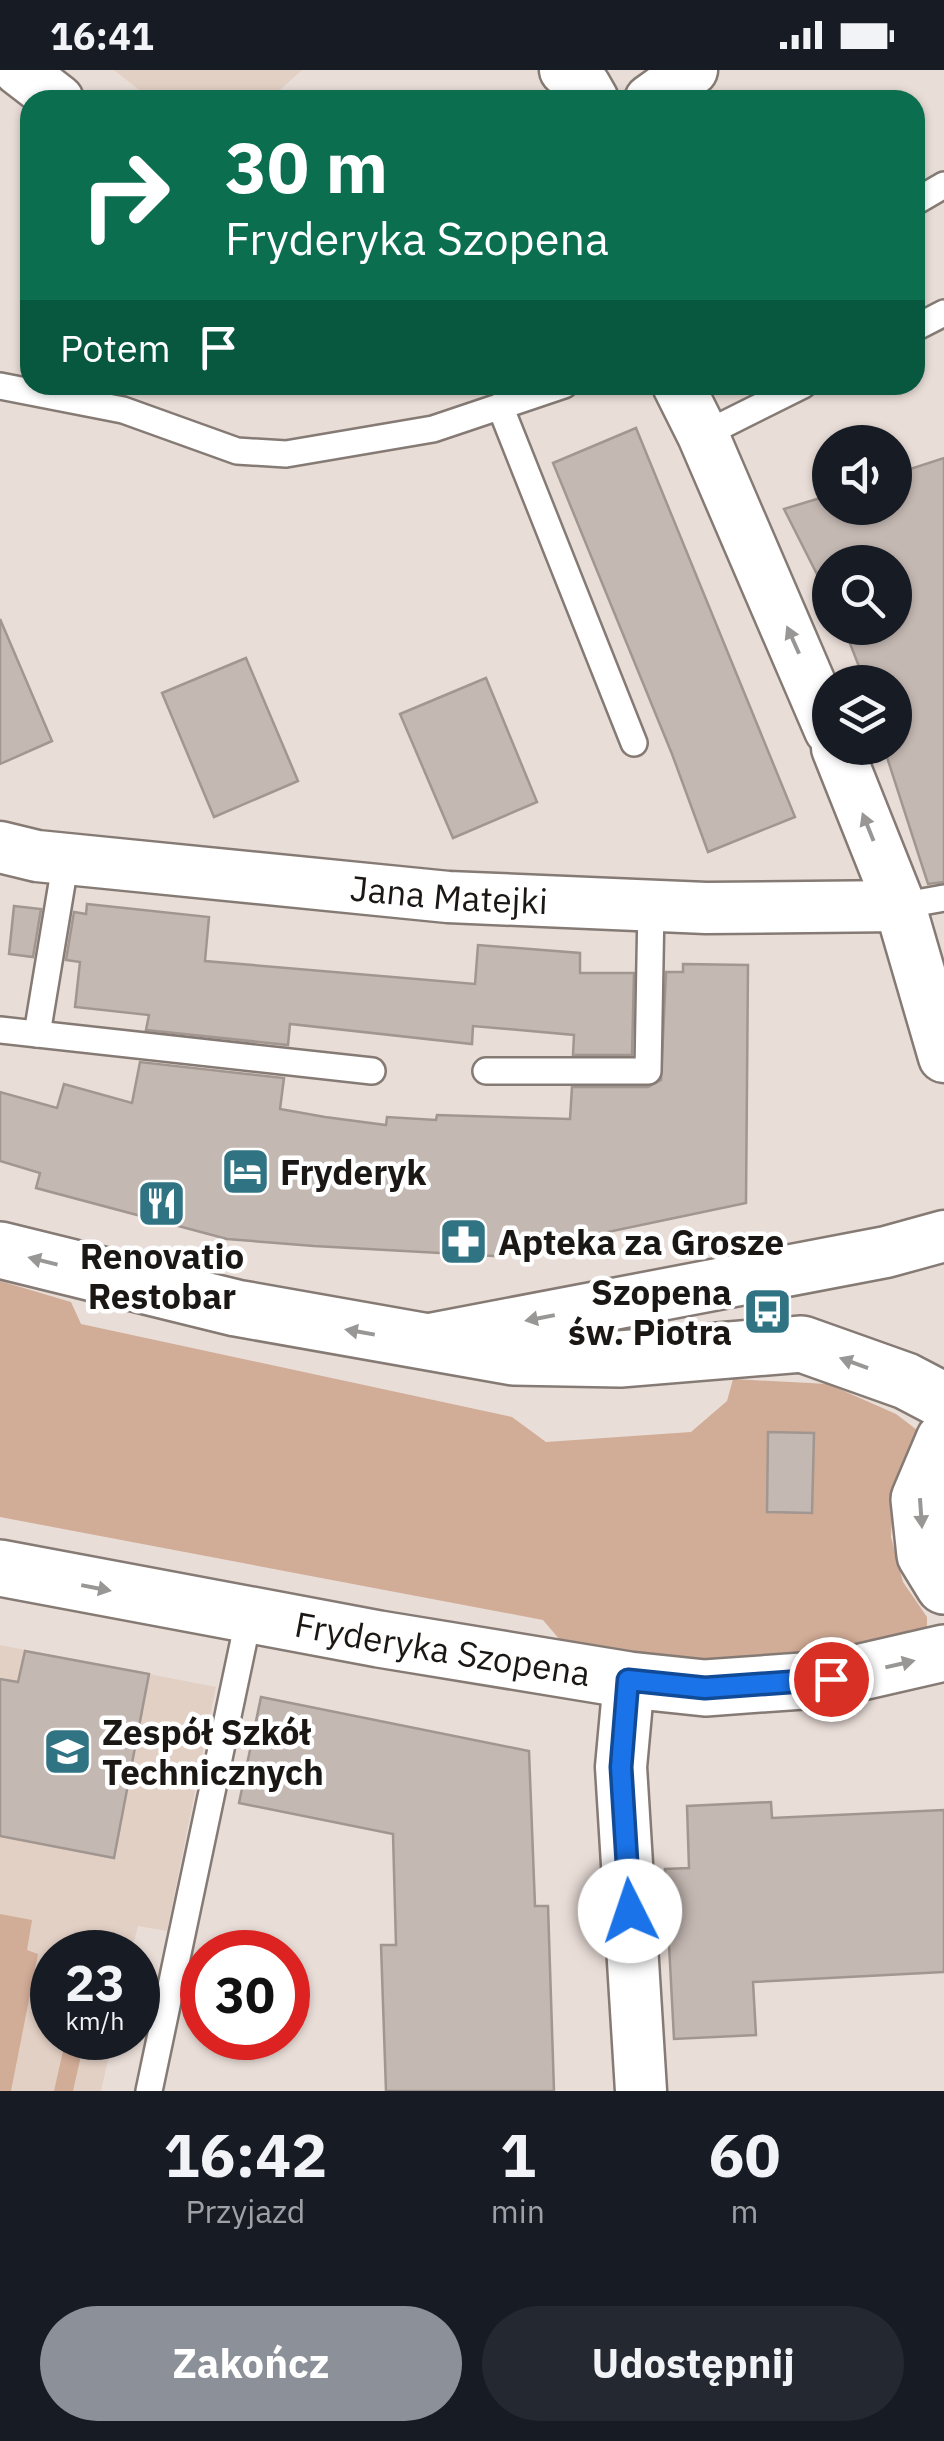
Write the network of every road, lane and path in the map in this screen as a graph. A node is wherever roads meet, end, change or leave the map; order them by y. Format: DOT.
graph roads {
  1 [pos="18,70"];
  2 [pos="565,70"];
  3 [pos="692,70"];
  4 [pos="45,90"];
  5 [pos="587,90"];
  6 [pos="664,90"];
  7 [pos="46,395"];
  8 [pos="534,395"];
  9 [pos="683,395"];
  10 [pos="783,395"];
  11 [pos="500,406"];
  12 [pos="704,435"];
  13 [pos="812,688"];
  14 [pos="634,743"];
  15 [pos="846,765"];
  16 [pos="0,847"];
  17 [pos="66,860"];
  18 [pos="922,902"];
  19 [pos="651,906"];
  20 [pos="0,1030"];
  21 [pos="37,1034"];
  22 [pos="944,1057"];
  23 [pos="372,1071"];
  24 [pos="486,1071"];
  25 [pos="944,1236"];
  26 [pos="0,1250"];
  27 [pos="415,1342"];
  28 [pos="944,1401"];
  29 [pos="944,1440"];
  30 [pos="0,1568"];
  31 [pos="944,1586"];
  32 [pos="249,1616"];
  33 [pos="944,1653"];
  34 [pos="628,1680"];
  35 [pos="149,2091"];
  36 [pos="640,2091"];
  1 -- 4 [label="street"];
  2 -- 5 [label="street"];
  3 -- 6 [label="street"];
  7 -- 11 [label="lane"];
  8 -- 11 [label="lane"];
  9 -- 12 [label="street"];
  10 -- 12 [label="lane"];
  11 -- 14 [label="lane"];
  13 -- 12 [label="street, one-way"];
  18 -- 15 [label="street, one-way"];
  16 -- 17 [label="street, Jana Matejki"];
  17 -- 19 [label="street, Jana Matejki"];
  17 -- 21 [label="lane"];
  18 -- 19 [label="street, Jana Matejki"];
  18 -- 22 [label="street"];
  19 -- 24 [label="lane"];
  20 -- 21 [label="lane"];
  21 -- 23 [label="lane"];
  25 -- 27 [label="street, one-way"];
  27 -- 26 [label="street, one-way"];
  28 -- 27 [label="street, one-way"];
  29 -- 31 [label="street, one-way"];
  30 -- 32 [label="street, Fryderyka Szopena, one-way"];
  32 -- 34 [label="street, Fryderyka Szopena"];
  32 -- 35 [label="lane"];
  34 -- 33 [label="street, Fryderyka Szopena, one-way"];
  34 -- 36 [label="street"];
}
